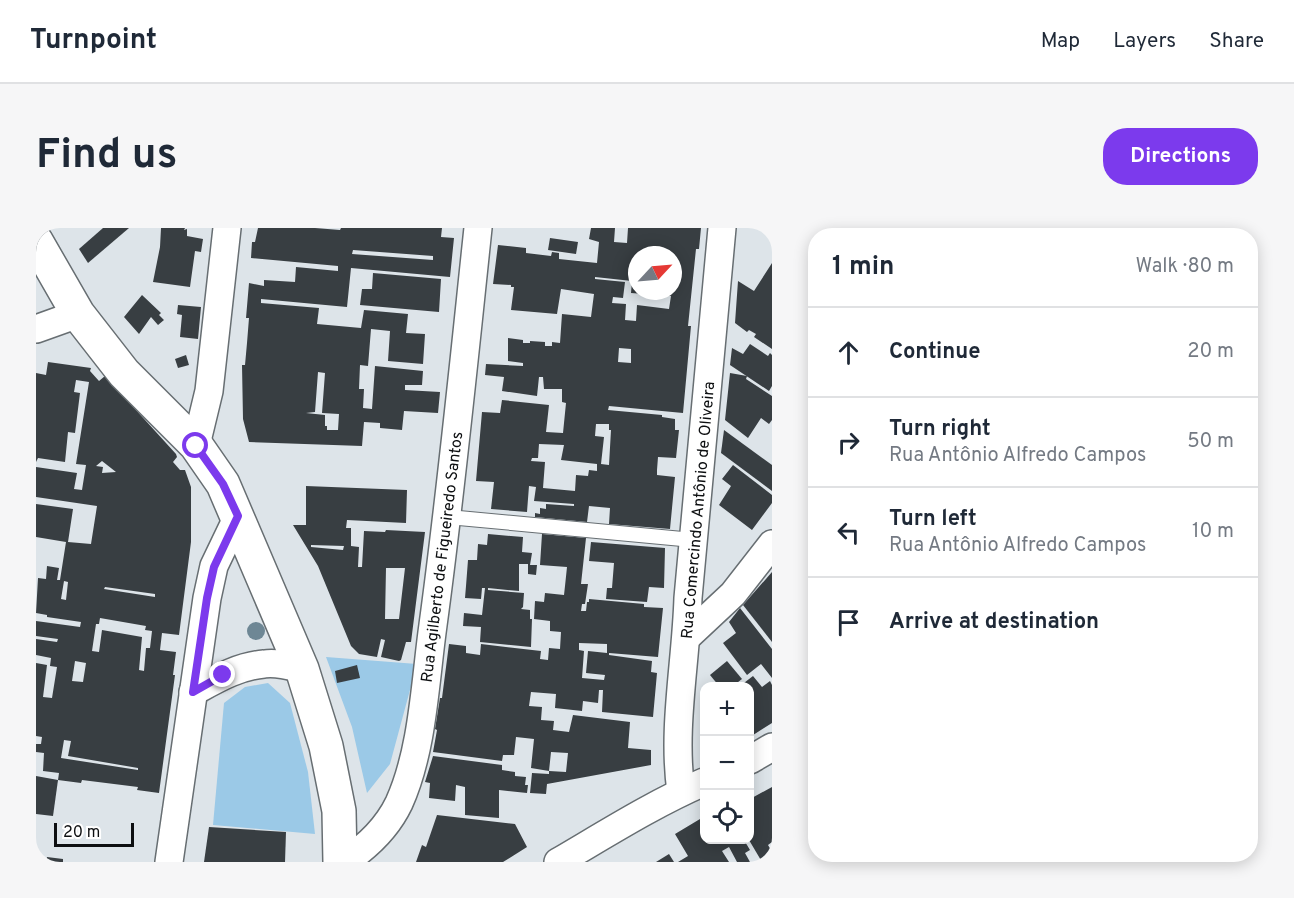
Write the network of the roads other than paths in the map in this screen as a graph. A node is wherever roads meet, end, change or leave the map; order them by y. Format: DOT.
graph roads {
  1 [pos="227,228"];
  2 [pos="478,228"];
  3 [pos="722,228"];
  4 [pos="36,241"];
  5 [pos="78,314"];
  6 [pos="36,329"];
  7 [pos="196,446"];
  8 [pos="238,516"];
  9 [pos="448,517"];
  10 [pos="693,540"];
  11 [pos="772,544"];
  12 [pos="687,638"];
  13 [pos="302,669"];
  14 [pos="193,692"];
  15 [pos="772,747"];
  16 [pos="754,758"];
  17 [pos="693,787"];
  18 [pos="170,862"];
  19 [pos="342,862"];
  20 [pos="558,862"];
  1 -- 7 [label="street"];
  2 -- 9 [label="street, Rua Agilberto de Figueiredo Santos"];
  3 -- 10 [label="street, Rua Comercindo Antônio de Oliveira"];
  4 -- 5 [label="street"];
  5 -- 6 [label="street"];
  5 -- 7 [label="street"];
  7 -- 8 [label="street"];
  8 -- 13 [label="street"];
  8 -- 14 [label="street"];
  9 -- 10 [label="lane"];
  9 -- 19 [label="street, Rua Agilberto de Figueiredo Santos"];
  10 -- 12 [label="street, Rua Comercindo Antônio de Oliveira"];
  11 -- 12 [label="street"];
  12 -- 17 [label="street, Rua Comercindo Antônio de Oliveira"];
  13 -- 14 [label="street"];
  13 -- 19 [label="street"];
  14 -- 18 [label="street"];
  15 -- 16 [label="street"];
  17 -- 20 [label="street"];
}
